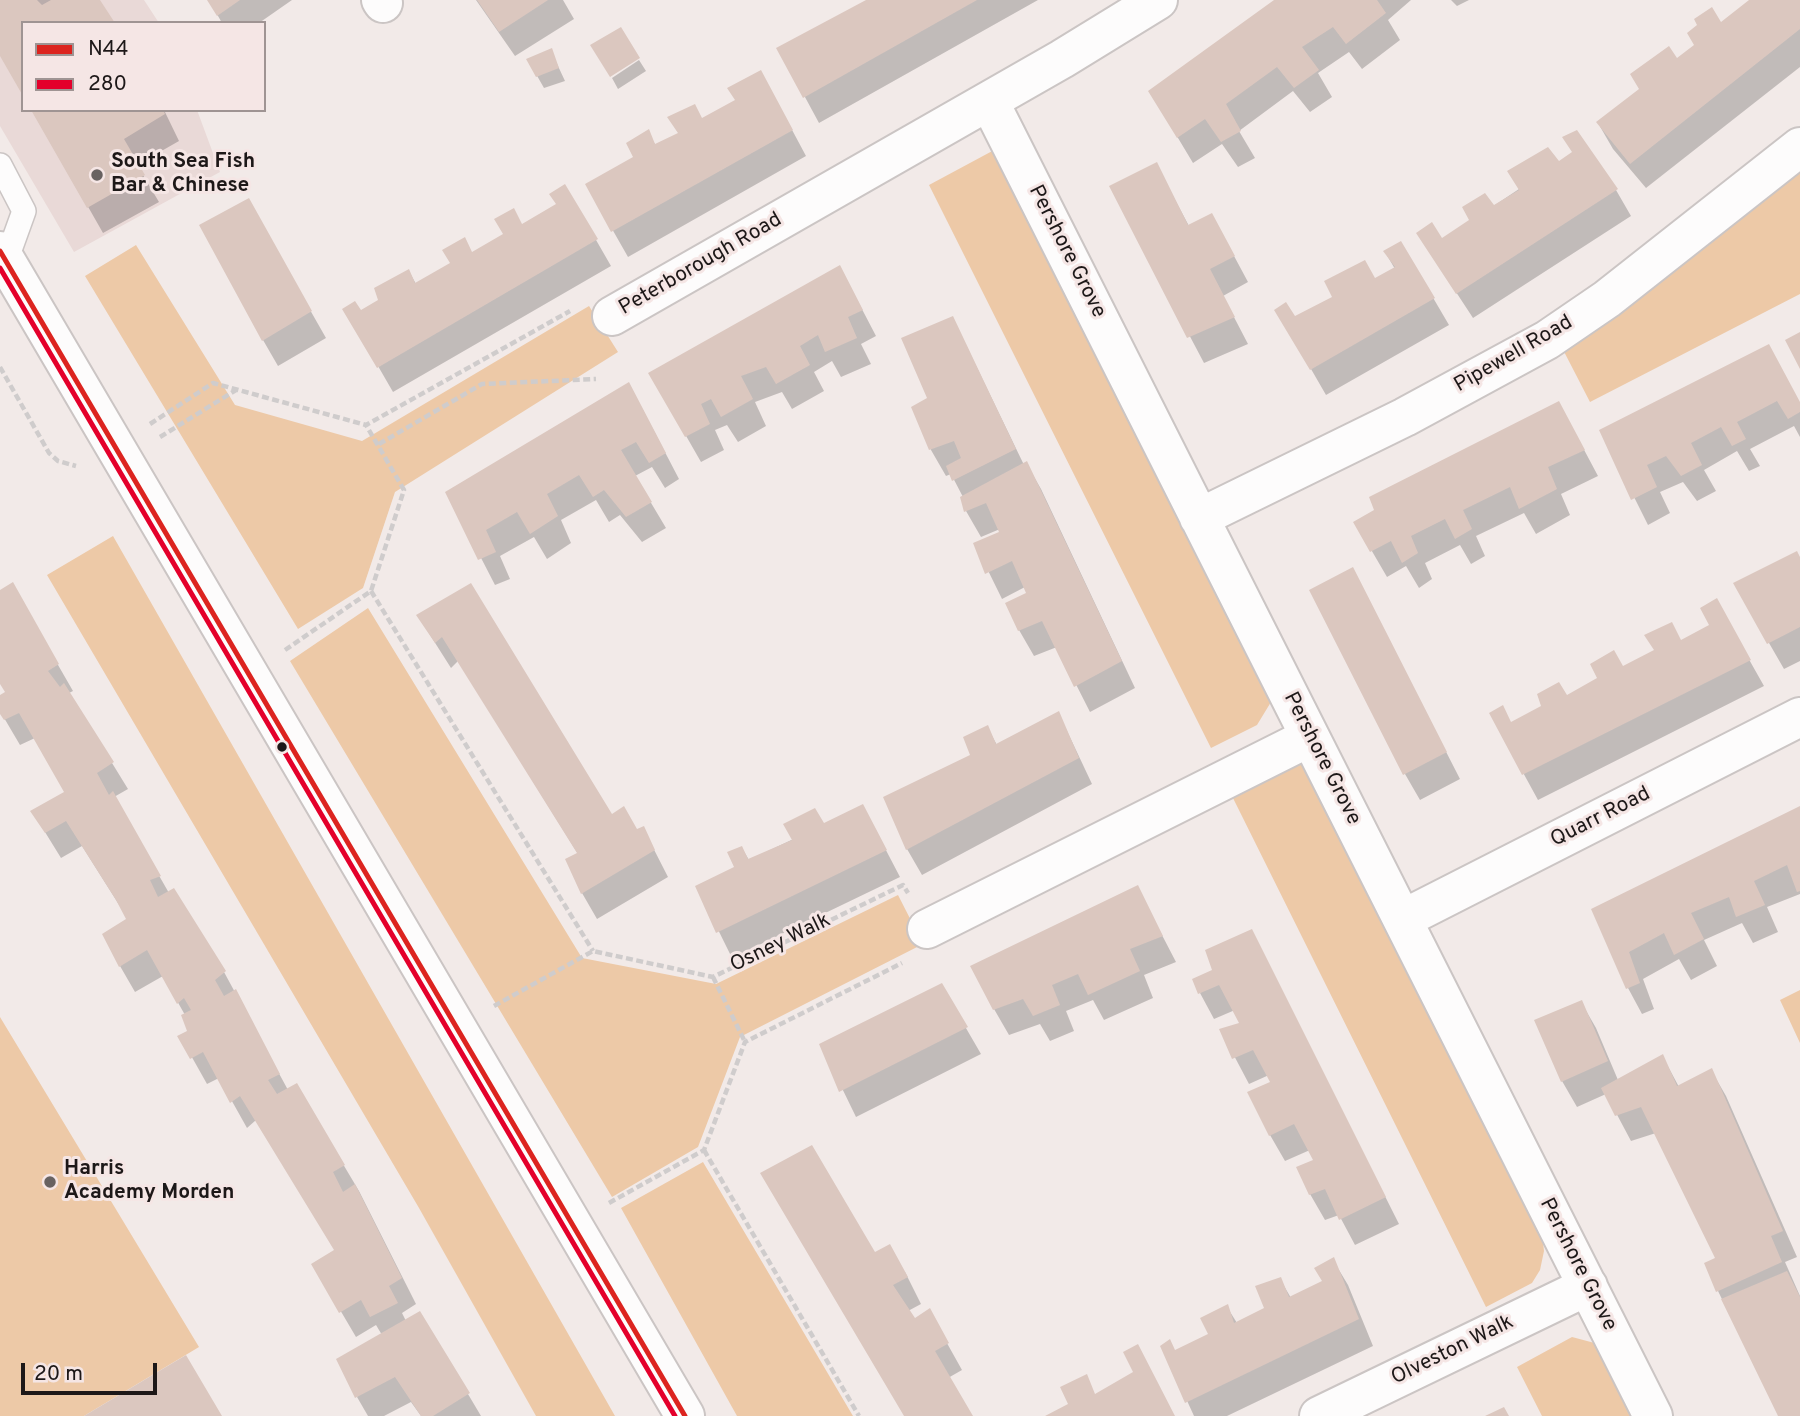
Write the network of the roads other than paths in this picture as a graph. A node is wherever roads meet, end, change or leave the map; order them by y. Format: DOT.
graph roads {
  1 [pos="1158,0"];
  2 [pos="989,101"];
  3 [pos="1800,147"];
  4 [pos="0,165"];
  5 [pos="3,256"];
  6 [pos="612,316"];
  7 [pos="1199,518"];
  8 [pos="1800,717"];
  9 [pos="1310,737"];
  10 [pos="1403,919"];
  11 [pos="927,929"];
  12 [pos="1588,1286"];
  13 [pos="1332,1413"];
  14 [pos="685,1416"];
  15 [pos="1653,1416"];
  1 -- 2 [label="street, Peterborough Road"];
  2 -- 6 [label="street, Peterborough Road"];
  2 -- 7 [label="street, Pershore Grove"];
  3 -- 7 [label="street, Pipewell Road"];
  4 -- 5 [label="lane"];
  5 -- 14 [label="street"];
  7 -- 9 [label="street, Pershore Grove"];
  8 -- 10 [label="street, Quarr Road"];
  9 -- 10 [label="street, Pershore Grove"];
  9 -- 11 [label="street"];
  10 -- 12 [label="street, Pershore Grove"];
  12 -- 13 [label="street, Olveston Walk"];
  12 -- 15 [label="street, Pershore Grove"];
}
